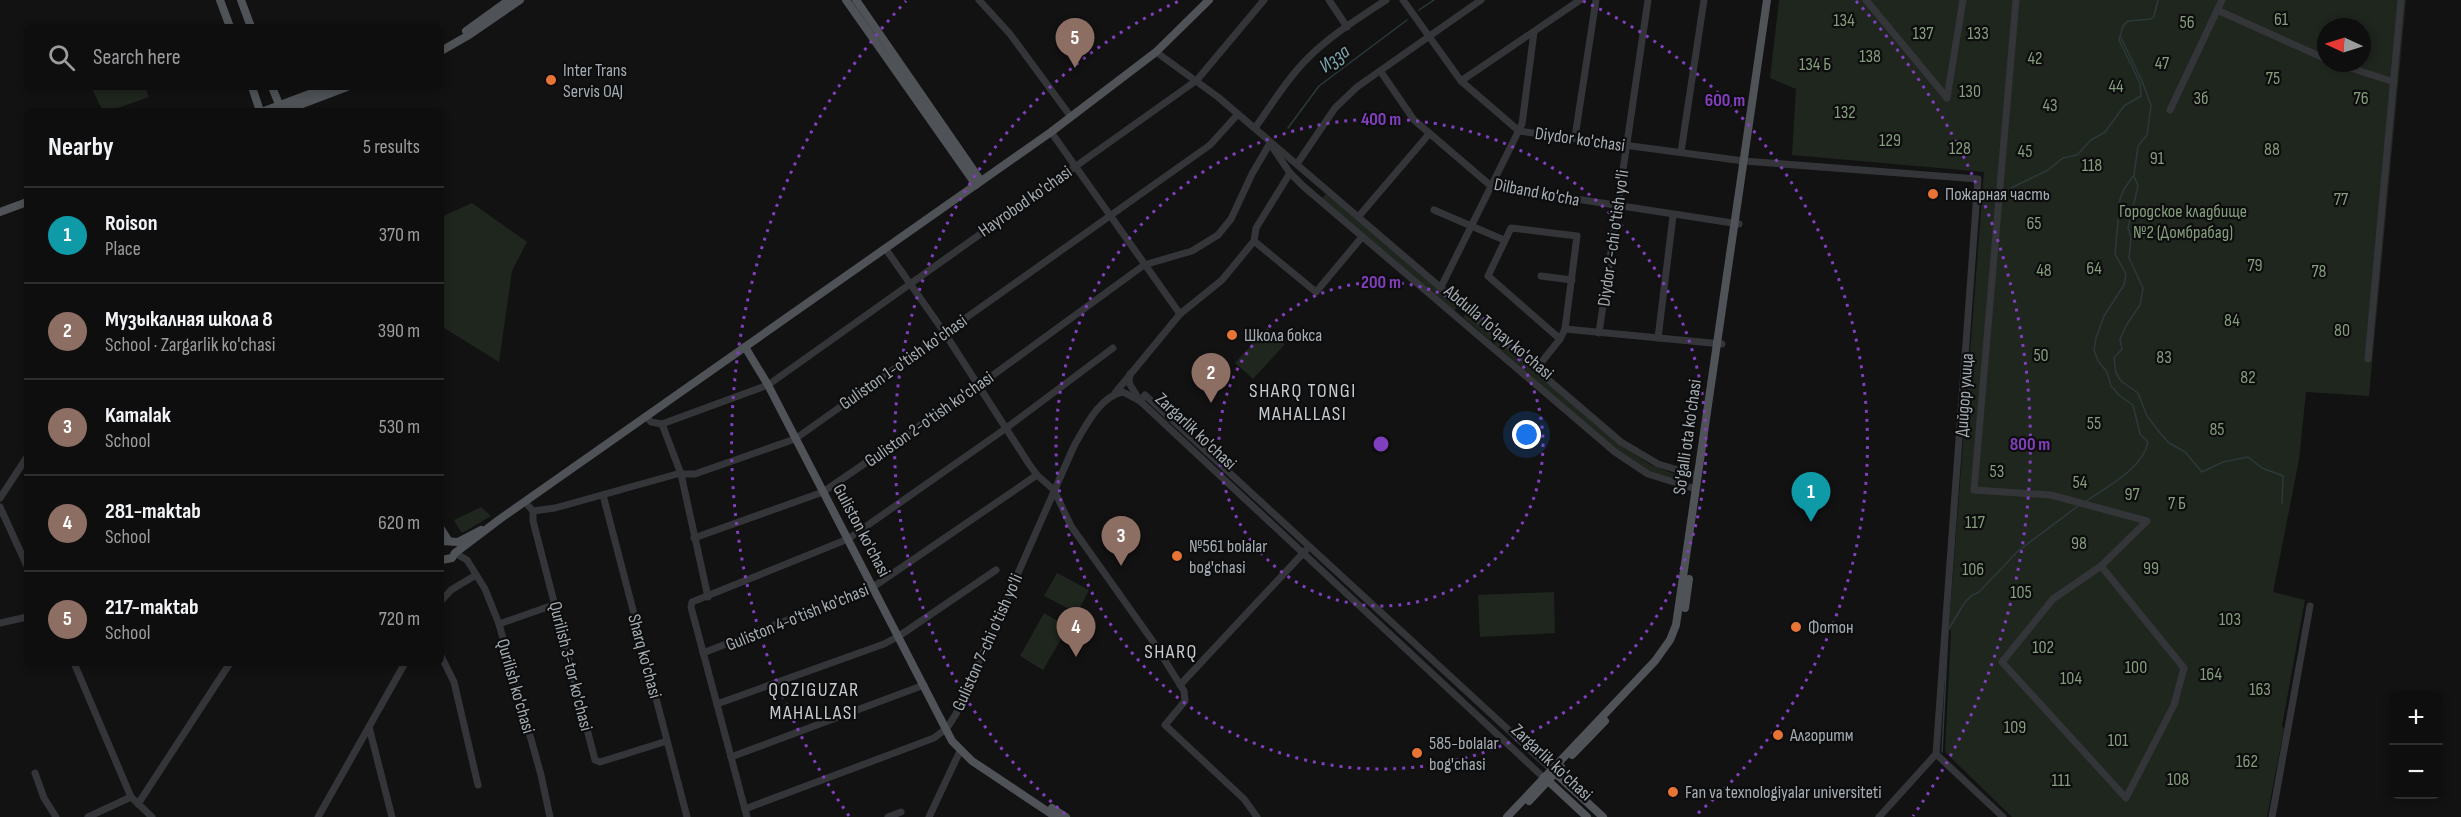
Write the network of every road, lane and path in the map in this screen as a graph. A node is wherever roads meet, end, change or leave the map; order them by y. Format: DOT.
graph roads {
  1 [pos="220,0"];
  2 [pos="241,0"];
  3 [pos="509,0"];
  4 [pos="520,0"];
  5 [pos="846,0"];
  6 [pos="856,0"];
  7 [pos="979,0"];
  8 [pos="1209,0"];
  9 [pos="1264,0"];
  10 [pos="1329,0"];
  11 [pos="1386,0"];
  12 [pos="1403,0"];
  13 [pos="1481,0"];
  14 [pos="1580,0"];
  15 [pos="1596,0"];
  16 [pos="1647,0"];
  17 [pos="1704,0"];
  18 [pos="1769,0"];
  19 [pos="1866,0"];
  20 [pos="1963,0"];
  21 [pos="2016,0"];
  22 [pos="2222,0"];
  23 [pos="2401,0"];
  24 [pos="2217,10"];
  25 [pos="229,24"];
  26 [pos="250,24"];
  27 [pos="1347,27"];
  28 [pos="1534,32"];
  29 [pos="1429,37"];
  30 [pos="444,43"];
  31 [pos="444,49"];
  32 [pos="1156,52"];
  33 [pos="2317,55"];
  34 [pos="1381,72"];
  35 [pos="2363,72"];
  36 [pos="1197,80"];
  37 [pos="1461,81"];
  38 [pos="2394,82"];
  39 [pos="253,90"];
  40 [pos="273,90"];
  41 [pos="322,90"];
  42 [pos="338,90"];
  43 [pos="261,108"];
  44 [pos="282,108"];
  45 [pos="284,108"];
  46 [pos="285,108"];
  47 [pos="2170,110"];
  48 [pos="1238,114"];
  49 [pos="1071,117"];
  50 [pos="1255,128"];
  51 [pos="1519,131"];
  52 [pos="1051,132"];
  53 [pos="1428,134"];
  54 [pos="1575,137"];
  55 [pos="1270,143"];
  56 [pos="1626,145"];
  57 [pos="1680,152"];
  58 [pos="1746,161"];
  59 [pos="1297,164"];
  60 [pos="1075,165"];
  61 [pos="1290,173"];
  62 [pos="979,183"];
  63 [pos="1491,186"];
  64 [pos="1325,188"];
  65 [pos="1317,198"];
  66 [pos="24,203"];
  67 [pos="1618,207"];
  68 [pos="24,209"];
  69 [pos="1434,210"];
  70 [pos="0,212"];
  71 [pos="1359,216"];
  72 [pos="1673,216"];
  73 [pos="1110,217"];
  74 [pos="0,218"];
  75 [pos="1737,224"];
  76 [pos="1472,225"];
  77 [pos="1362,237"];
  78 [pos="1504,240"];
  79 [pos="1254,241"];
  80 [pos="885,248"];
  81 [pos="1144,265"];
  82 [pos="1541,276"];
  83 [pos="1572,280"];
  84 [pos="910,282"];
  85 [pos="1441,287"];
  86 [pos="1463,306"];
  87 [pos="1180,314"];
  88 [pos="1455,316"];
  89 [pos="1566,325"];
  90 [pos="944,332"];
  91 [pos="1599,333"];
  92 [pos="1658,338"];
  93 [pos="1560,339"];
  94 [pos="1720,344"];
  95 [pos="745,348"];
  96 [pos="1113,348"];
  97 [pos="2368,359"];
  98 [pos="1536,369"];
  99 [pos="1132,370"];
  100 [pos="768,385"];
  101 [pos="978,386"];
  102 [pos="1113,395"];
  103 [pos="1140,401"];
  104 [pos="646,416"];
  105 [pos="662,424"];
  106 [pos="1005,429"];
  107 [pos="795,439"];
  108 [pos="24,462"];
  109 [pos="681,474"];
  110 [pos="1688,474"];
  111 [pos="1037,475"];
  112 [pos="1701,476"];
  113 [pos="1685,486"];
  114 [pos="1054,490"];
  115 [pos="1699,490"];
  116 [pos="823,492"];
  117 [pos="603,495"];
  118 [pos="0,498"];
  119 [pos="525,502"];
  120 [pos="0,507"];
  121 [pos="533,511"];
  122 [pos="500,519"];
  123 [pos="694,538"];
  124 [pos="848,539"];
  125 [pos="447,541"];
  126 [pos="1310,546"];
  127 [pos="465,547"];
  128 [pos="455,553"];
  129 [pos="1303,553"];
  130 [pos="24,559"];
  131 [pos="444,560"];
  132 [pos="467,560"];
  133 [pos="2101,566"];
  134 [pos="996,570"];
  135 [pos="476,575"];
  136 [pos="873,587"];
  137 [pos="708,597"];
  138 [pos="444,598"];
  139 [pos="556,604"];
  140 [pos="2310,606"];
  141 [pos="24,618"];
  142 [pos="0,623"];
  143 [pos="499,624"];
  144 [pos="899,636"];
  145 [pos="1422,650"];
  146 [pos="703,653"];
  147 [pos="1414,656"];
  148 [pos="444,662"];
  149 [pos="75,666"];
  150 [pos="228,666"];
  151 [pos="403,666"];
  152 [pos="924,685"];
  153 [pos="1180,685"];
  154 [pos="717,704"];
  155 [pos="1500,723"];
  156 [pos="369,727"];
  157 [pos="947,728"];
  158 [pos="1493,730"];
  159 [pos="667,741"];
  160 [pos="960,751"];
  161 [pos="1936,754"];
  162 [pos="731,757"];
  163 [pos="1553,771"];
  164 [pos="35,773"];
  165 [pos="1546,779"];
  166 [pos="478,785"];
  167 [pos="131,797"];
  168 [pos="138,804"];
  169 [pos="1885,810"];
  170 [pos="901,812"];
  171 [pos="746,813"];
  172 [pos="56,817"];
  173 [pos="88,817"];
  174 [pos="152,817"];
  175 [pos="318,817"];
  176 [pos="392,817"];
  177 [pos="550,817"];
  178 [pos="687,817"];
  179 [pos="888,817"];
  180 [pos="929,817"];
  181 [pos="1056,817"];
  182 [pos="1066,817"];
  183 [pos="1257,817"];
  184 [pos="1507,817"];
  185 [pos="1514,817"];
  186 [pos="1587,817"];
  187 [pos="1603,817"];
  188 [pos="1879,817"];
  189 [pos="1893,817"];
  190 [pos="2003,817"];
  191 [pos="2272,817"];
  1 -- 25 [label="main road"];
  2 -- 26 [label="main road"];
  3 -- 30 [label="main road"];
  4 -- 31 [label="main road"];
  5 -- 62 [label="main road"];
  6 -- 62 [label="main road"];
  7 -- 49 [label="street"];
  8 -- 32 [label="main road"];
  9 -- 36 [label="street, Hayrobod ko'chasi"];
  10 -- 27 [label="street"];
  11 -- 27 [label="street"];
  12 -- 29 [label="street, Diydor ko'chasi"];
  13 -- 29 [label="street"];
  14 -- 28 [label="street"];
  15 -- 54 [label="street"];
  16 -- 56 [label="street, Diydor 2-chi o'tish yo'li"];
  17 -- 57 [label="street"];
  18 -- 58 [label="main road, So'galli ota ko'chasi"];
  19 -- 20 [label="street"];
  21 -- 133 [label="street"];
  22 -- 24 [label="street"];
  23 -- 38 [label="street"];
  24 -- 33 [label="street"];
  24 -- 47 [label="street"];
  27 -- 50 [label="street"];
  28 -- 37 [label="street"];
  28 -- 51 [label="street"];
  29 -- 34 [label="street"];
  29 -- 37 [label="street, Diydor ko'chasi"];
  32 -- 36 [label="street, Abdulla To'qay ko'chasi"];
  32 -- 49 [label="main road"];
  34 -- 53 [label="street, Dilband ko'cha"];
  34 -- 59 [label="street"];
  35 -- 38 [label="street"];
  36 -- 48 [label="street, Abdulla To'qay ko'chasi"];
  36 -- 60 [label="street, Hayrobod ko'chasi"];
  37 -- 51 [label="street, Diydor ko'chasi"];
  38 -- 97 [label="street"];
  39 -- 43 [label="main road"];
  40 -- 44 [label="main road"];
  41 -- 45 [label="main road"];
  42 -- 46 [label="main road"];
  48 -- 50 [label="street, Abdulla To'qay ko'chasi"];
  48 -- 73 [label="street, Guliston 1-o'tish ko'chasi"];
  49 -- 52 [label="main road"];
  50 -- 55 [label="street, Abdulla To'qay ko'chasi"];
  51 -- 54 [label="street, Diydor ko'chasi"];
  51 -- 63 [label="street"];
  52 -- 60 [label="street"];
  52 -- 62 [label="main road"];
  53 -- 63 [label="street, Dilband ko'cha"];
  53 -- 71 [label="street"];
  54 -- 56 [label="street, Diydor ko'chasi"];
  55 -- 59 [label="street, Abdulla To'qay ko'chasi"];
  55 -- 61 [label="street, Abdulla To'qay ko'chasi"];
  55 -- 81 [label="street, Guliston 2-o'tish ko'chasi"];
  56 -- 57 [label="street, Diydor ko'chasi"];
  56 -- 67 [label="street, Diydor 2-chi o'tish yo'li"];
  57 -- 58 [label="street, Diydor ko'chasi"];
  58 -- 75 [label="main road, So'galli ota ko'chasi"];
  58 -- 161 [label="street, Дийдор улица"];
  59 -- 64 [label="street, Abdulla To'qay ko'chasi"];
  60 -- 73 [label="street"];
  60 -- 84 [label="street, Hayrobod ko'chasi"];
  61 -- 65 [label="street, Abdulla To'qay ko'chasi"];
  61 -- 79 [label="street, Guliston 7-chi o'tish yo'li"];
  62 -- 80 [label="main road"];
  63 -- 67 [label="street, Dilband ko'cha"];
  63 -- 76 [label="street"];
  64 -- 65 [label="street"];
  64 -- 71 [label="street, Abdulla To'qay ko'chasi"];
  65 -- 77 [label="street, Abdulla To'qay ko'chasi"];
  66 -- 70 [label="main road"];
  67 -- 72 [label="street, Dilband ko'cha"];
  67 -- 91 [label="street, Diydor 2-chi o'tish yo'li"];
  68 -- 74 [label="main road"];
  69 -- 76 [label="street"];
  71 -- 85 [label="street, Abdulla To'qay ko'chasi"];
  72 -- 75 [label="street, Dilband ko'cha"];
  72 -- 92 [label="street"];
  73 -- 81 [label="street"];
  73 -- 90 [label="street, Guliston 1-o'tish ko'chasi"];
  75 -- 94 [label="main road, So'galli ota ko'chasi"];
  76 -- 78 [label="street"];
  76 -- 85 [label="street"];
  77 -- 79 [label="street"];
  77 -- 88 [label="street, Abdulla To'qay ko'chasi"];
  78 -- 83 [label="street"];
  78 -- 93 [label="street"];
  79 -- 87 [label="street, Guliston 7-chi o'tish yo'li"];
  80 -- 84 [label="street"];
  80 -- 95 [label="main road"];
  81 -- 87 [label="street"];
  81 -- 101 [label="street, Guliston 2-o'tish ko'chasi"];
  82 -- 83 [label="street"];
  83 -- 89 [label="street"];
  84 -- 90 [label="street"];
  84 -- 100 [label="street, Hayrobod ko'chasi"];
  85 -- 86 [label="street, Abdulla To'qay ko'chasi"];
  86 -- 88 [label="street"];
  86 -- 98 [label="street, Abdulla To'qay ko'chasi"];
  87 -- 99 [label="street, Guliston 7-chi o'tish yo'li"];
  88 -- 113 [label="street, Abdulla To'qay ko'chasi"];
  89 -- 91 [label="street"];
  89 -- 93 [label="street"];
  90 -- 101 [label="street"];
  90 -- 107 [label="street, Guliston 1-o'tish ko'chasi"];
  91 -- 92 [label="street"];
  92 -- 94 [label="street"];
  93 -- 98 [label="street"];
  94 -- 112 [label="main road, So'galli ota ko'chasi"];
  95 -- 100 [label="main road, Guliston ko'chasi"];
  95 -- 104 [label="main road"];
  96 -- 106 [label="street"];
  98 -- 110 [label="street, Abdulla To'qay ko'chasi"];
  99 -- 102 [label="street, Guliston 7-chi o'tish yo'li"];
  99 -- 103 [label="street"];
  100 -- 105 [label="street, Hayrobod ko'chasi"];
  100 -- 107 [label="main road, Guliston ko'chasi"];
  101 -- 106 [label="street"];
  101 -- 116 [label="street, Guliston 2-o'tish ko'chasi"];
  102 -- 103 [label="street"];
  102 -- 114 [label="street, Guliston 7-chi o'tish yo'li"];
  103 -- 126 [label="street, Zargarlik ko'chasi"];
  103 -- 129 [label="street, Zargarlik ko'chasi"];
  104 -- 105 [label="street"];
  104 -- 119 [label="main road"];
  105 -- 109 [label="street"];
  106 -- 111 [label="street"];
  106 -- 124 [label="street"];
  107 -- 109 [label="street, Guliston 1-o'tish ko'chasi"];
  107 -- 116 [label="main road, Guliston ko'chasi"];
  108 -- 118 [label="street"];
  109 -- 117 [label="street, Guliston 1-o'tish ko'chasi"];
  109 -- 123 [label="street"];
  110 -- 112 [label="street, Abdulla To'qay ko'chasi"];
  110 -- 113 [label="street"];
  111 -- 114 [label="street"];
  111 -- 136 [label="street, Guliston 4-o'tish ko'chasi"];
  112 -- 115 [label="main road, So'galli ota ko'chasi"];
  113 -- 115 [label="street, Abdulla To'qay ko'chasi"];
  114 -- 153 [label="street"];
  114 -- 157 [label="street, Guliston 7-chi o'tish yo'li"];
  115 -- 163 [label="main road, So'galli ota ko'chasi"];
  116 -- 123 [label="street, Guliston 2-o'tish ko'chasi"];
  116 -- 124 [label="main road, Guliston ko'chasi"];
  117 -- 121 [label="street, Guliston 1-o'tish ko'chasi"];
  117 -- 159 [label="street, Sharq ko'chasi"];
  119 -- 121 [label="street"];
  119 -- 122 [label="main road"];
  120 -- 130 [label="street"];
  121 -- 139 [label="street, Qurilish 3-tor ko'chasi"];
  122 -- 125 [label="main road"];
  122 -- 127 [label="main road"];
  123 -- 137 [label="street"];
  124 -- 136 [label="main road, Guliston ko'chasi"];
  124 -- 137 [label="street"];
  125 -- 128 [label="main road"];
  126 -- 129 [label="street"];
  126 -- 145 [label="street, Zargarlik ko'chasi"];
  127 -- 128 [label="main road"];
  127 -- 132 [label="street, Qurilish ko'chasi"];
  128 -- 131 [label="main road"];
  128 -- 132 [label="street, Qurilish ko'chasi"];
  129 -- 147 [label="street, Zargarlik ko'chasi"];
  129 -- 153 [label="street"];
  132 -- 135 [label="street, Qurilish ko'chasi"];
  133 -- 133 [label="street"];
  134 -- 144 [label="street"];
  135 -- 138 [label="street"];
  135 -- 143 [label="street, Qurilish ko'chasi"];
  136 -- 144 [label="main road, Guliston ko'chasi"];
  136 -- 146 [label="street, Guliston 4-o'tish ko'chasi"];
  137 -- 146 [label="street"];
  139 -- 143 [label="street"];
  139 -- 159 [label="street, Qurilish 3-tor ko'chasi"];
  140 -- 191 [label="street"];
  141 -- 142 [label="street"];
  143 -- 177 [label="street, Qurilish ko'chasi"];
  144 -- 152 [label="main road, Guliston ko'chasi"];
  144 -- 154 [label="street"];
  145 -- 147 [label="street"];
  145 -- 155 [label="street, Zargarlik ko'chasi"];
  146 -- 154 [label="street"];
  147 -- 158 [label="street, Zargarlik ko'chasi"];
  148 -- 166 [label="street"];
  149 -- 167 [label="street"];
  150 -- 168 [label="street"];
  151 -- 156 [label="street"];
  152 -- 157 [label="main road, Guliston ko'chasi"];
  152 -- 162 [label="street"];
  153 -- 183 [label="street"];
  154 -- 162 [label="street"];
  155 -- 158 [label="street"];
  155 -- 163 [label="street, Zargarlik ko'chasi"];
  156 -- 175 [label="street"];
  156 -- 176 [label="street"];
  157 -- 160 [label="main road, Guliston ko'chasi"];
  157 -- 171 [label="street, Guliston 7-chi o'tish yo'li"];
  157 -- 182 [label="main road, Guliston ko'chasi"];
  158 -- 165 [label="street, Zargarlik ko'chasi"];
  159 -- 178 [label="street, Sharq ko'chasi"];
  160 -- 180 [label="street"];
  160 -- 181 [label="main road, Guliston ko'chasi"];
  161 -- 169 [label="street"];
  161 -- 190 [label="street"];
  162 -- 171 [label="street"];
  163 -- 165 [label="main road, So'galli ota ko'chasi"];
  163 -- 187 [label="main road, Zargarlik ko'chasi"];
  164 -- 172 [label="street"];
  165 -- 184 [label="main road, So'galli ota ko'chasi"];
  165 -- 185 [label="main road, So'galli ota ko'chasi"];
  165 -- 186 [label="main road, Zargarlik ko'chasi"];
  167 -- 168 [label="street"];
  167 -- 173 [label="street"];
  168 -- 174 [label="street"];
  169 -- 188 [label="street"];
  169 -- 189 [label="street"];
  170 -- 179 [label="street"];
}
